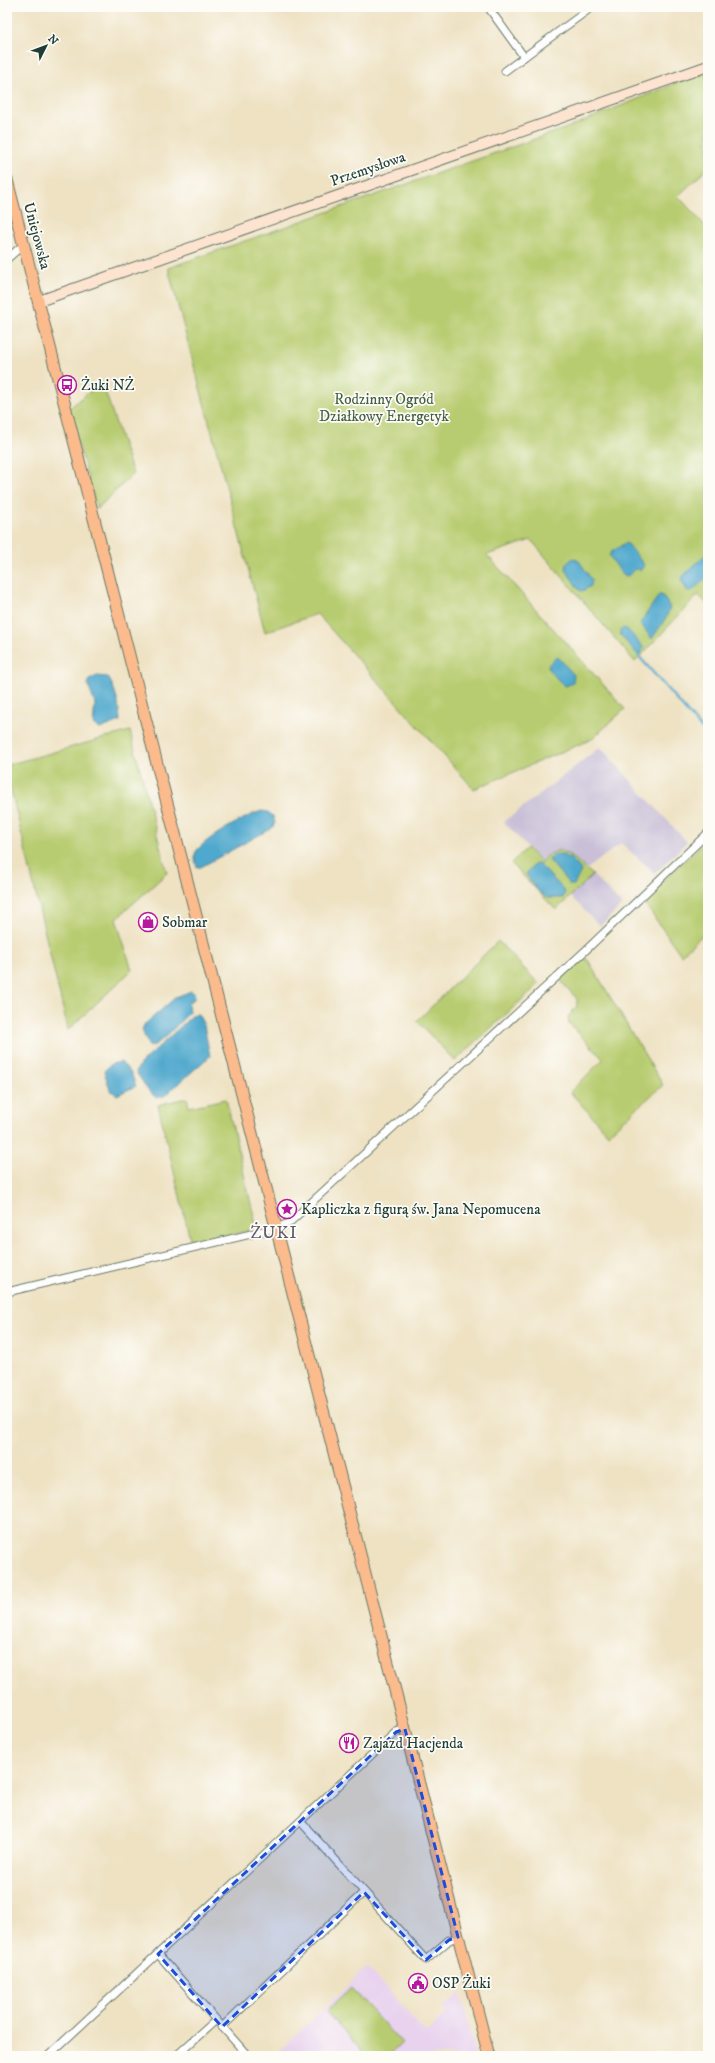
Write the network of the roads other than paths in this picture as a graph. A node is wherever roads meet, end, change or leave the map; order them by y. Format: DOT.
graph roads {
  1 [pos="488,7"];
  2 [pos="592,7"];
  3 [pos="524,57"];
  4 [pos="708,66"];
  5 [pos="505,71"];
  6 [pos="7,180"];
  7 [pos="24,244"];
  8 [pos="7,259"];
  9 [pos="38,300"];
  10 [pos="708,833"];
  11 [pos="276,1228"];
  12 [pos="7,1292"];
  13 [pos="405,1729"];
  14 [pos="301,1822"];
  15 [pos="364,1892"];
  16 [pos="458,1937"];
  17 [pos="158,1954"];
  18 [pos="216,2020"];
  19 [pos="222,2027"];
  20 [pos="48,2056"];
  21 [pos="176,2056"];
  22 [pos="248,2056"];
  23 [pos="489,2056"];
  1 -- 3 [label="street"];
  2 -- 3 [label="street"];
  3 -- 5 [label="street"];
  4 -- 9 [label="main road, Przemysłowa"];
  6 -- 7 [label="main road, Uniejowska"];
  7 -- 8 [label="street"];
  7 -- 9 [label="main road, Uniejowska"];
  9 -- 11 [label="main road, Uniejowska"];
  10 -- 11 [label="street"];
  11 -- 12 [label="street"];
  11 -- 13 [label="main road, Uniejowska"];
  13 -- 14 [label="street"];
  13 -- 16 [label="main road, Uniejowska"];
  14 -- 15 [label="street"];
  14 -- 17 [label="street"];
  15 -- 16 [label="street"];
  15 -- 19 [label="street"];
  16 -- 23 [label="main road, Uniejowska"];
  17 -- 18 [label="street"];
  17 -- 20 [label="street"];
  18 -- 19 [label="street"];
  18 -- 21 [label="street"];
  19 -- 22 [label="street"];
}
